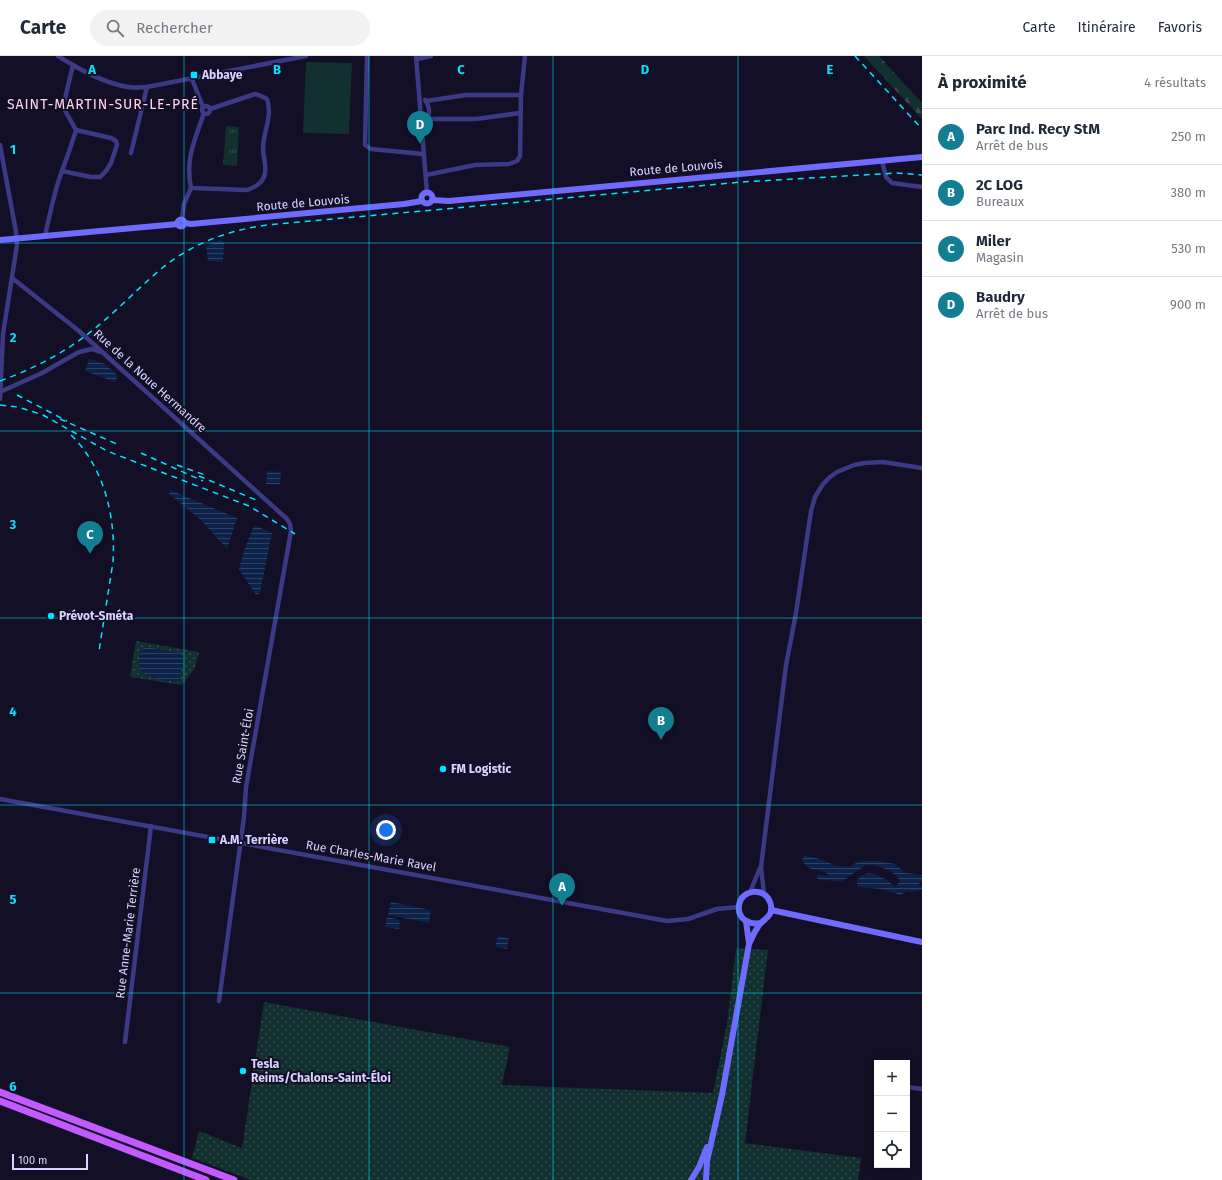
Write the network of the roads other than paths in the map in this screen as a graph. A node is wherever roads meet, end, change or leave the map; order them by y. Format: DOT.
graph roads {
  1 [pos="58,56"];
  2 [pos="306,56"];
  3 [pos="367,56"];
  4 [pos="431,56"];
  5 [pos="525,56"];
  6 [pos="416,57"];
  7 [pos="73,65"];
  8 [pos="192,79"];
  9 [pos="147,87"];
  10 [pos="420,94"];
  11 [pos="521,95"];
  12 [pos="426,101"];
  13 [pos="203,107"];
  14 [pos="210,109"];
  15 [pos="204,113"];
  16 [pos="520,113"];
  17 [pos="427,119"];
  18 [pos="422,125"];
  19 [pos="76,130"];
  20 [pos="0,146"];
  21 [pos="131,154"];
  22 [pos="423,154"];
  23 [pos="922,157"];
  24 [pos="882,161"];
  25 [pos="62,171"];
  26 [pos="426,175"];
  27 [pos="922,186"];
  28 [pos="191,188"];
  29 [pos="426,193"];
  30 [pos="432,200"];
  31 [pos="422,201"];
  32 [pos="181,222"];
  33 [pos="45,236"];
  34 [pos="17,239"];
  35 [pos="0,240"];
  36 [pos="12,278"];
  37 [pos="104,354"];
  38 [pos="0,392"];
  39 [pos="0,399"];
  40 [pos="922,468"];
  41 [pos="271,503"];
  42 [pos="0,799"];
  43 [pos="151,826"];
  44 [pos="240,842"];
  45 [pos="761,867"];
  46 [pos="750,892"];
  47 [pos="764,894"];
  48 [pos="739,907"];
  49 [pos="771,910"];
  50 [pos="746,921"];
  51 [pos="761,923"];
  52 [pos="922,942"];
  53 [pos="749,944"];
  54 [pos="219,1001"];
  55 [pos="125,1042"];
  56 [pos="910,1087"];
  57 [pos="922,1089"];
  58 [pos="0,1092"];
  59 [pos="0,1101"];
  60 [pos="715,1127"];
  61 [pos="206,1180"];
  62 [pos="234,1180"];
  63 [pos="691,1180"];
  64 [pos="706,1180"];
  1 -- 7 [label="street"];
  2 -- 8 [label="street"];
  3 -- 22 [label="street"];
  4 -- 6 [label="street"];
  5 -- 11 [label="street"];
  6 -- 10 [label="street"];
  7 -- 9 [label="street"];
  7 -- 19 [label="street"];
  8 -- 9 [label="street"];
  8 -- 13 [label="street"];
  9 -- 21 [label="street"];
  10 -- 12 [label="street"];
  10 -- 18 [label="street"];
  11 -- 12 [label="street"];
  11 -- 16 [label="street"];
  12 -- 17 [label="street"];
  13 -- 14 [label="street"];
  13 -- 15 [label="street"];
  14 -- 15 [label="street"];
  14 -- 28 [label="street"];
  15 -- 28 [label="street"];
  16 -- 17 [label="street"];
  16 -- 26 [label="street"];
  17 -- 18 [label="street"];
  18 -- 22 [label="street"];
  19 -- 25 [label="street"];
  19 -- 25 [label="street"];
  20 -- 34 [label="street"];
  22 -- 26 [label="street"];
  23 -- 24 [label="street, Route de Louvois"];
  24 -- 27 [label="street"];
  24 -- 30 [label="street, Route de Louvois"];
  25 -- 33 [label="street"];
  26 -- 29 [label="street"];
  28 -- 32 [label="street"];
  29 -- 30 [label="street"];
  29 -- 31 [label="street"];
  30 -- 31 [label="street"];
  31 -- 32 [label="street, Route de Louvois"];
  32 -- 33 [label="street, Route de Louvois"];
  33 -- 34 [label="street, Route de Louvois"];
  34 -- 35 [label="street, Route de Louvois"];
  34 -- 36 [label="street"];
  36 -- 37 [label="street, Rue de la Noue Hermandre"];
  36 -- 38 [label="street"];
  37 -- 38 [label="street"];
  37 -- 41 [label="street, Rue de la Noue Hermandre"];
  38 -- 39 [label="street"];
  40 -- 45 [label="street"];
  41 -- 44 [label="street, Rue Saint-Éloi"];
  42 -- 43 [label="street, Rue Charles-Marie Ravel"];
  43 -- 44 [label="street, Rue Charles-Marie Ravel"];
  43 -- 55 [label="street, Rue Anne-Marie Terrière"];
  44 -- 48 [label="street, Rue Charles-Marie Ravel"];
  44 -- 54 [label="street, Rue Saint-Éloi"];
  45 -- 46 [label="street"];
  45 -- 47 [label="street"];
  46 -- 47 [label="street"];
  46 -- 48 [label="street"];
  47 -- 49 [label="street"];
  48 -- 50 [label="street"];
  49 -- 51 [label="street"];
  49 -- 52 [label="street"];
  50 -- 51 [label="street"];
  50 -- 53 [label="street"];
  51 -- 53 [label="street"];
  53 -- 60 [label="street"];
  56 -- 57 [label="street"];
  58 -- 62 [label="main road"];
  59 -- 61 [label="main road"];
  60 -- 63 [label="street"];
  60 -- 64 [label="street"];
}
